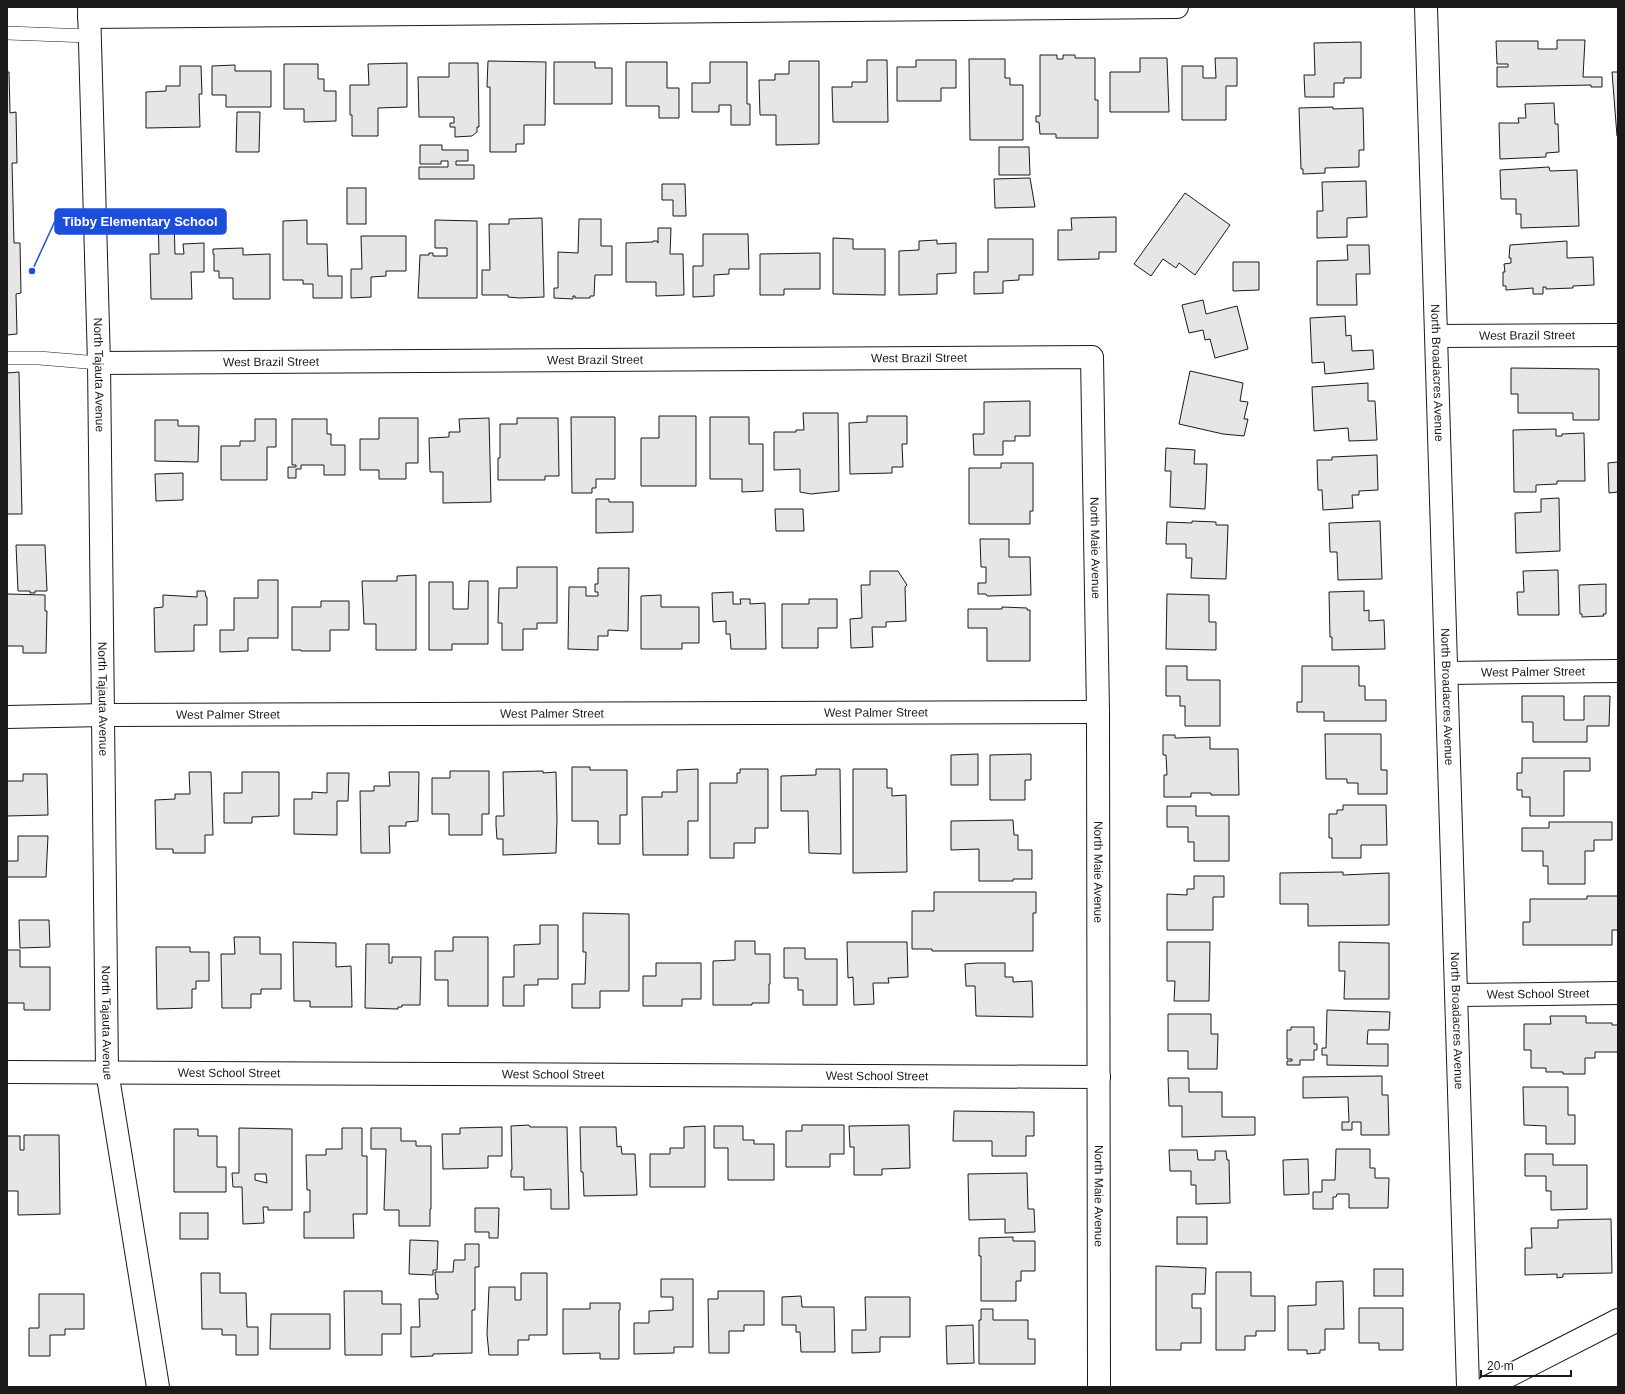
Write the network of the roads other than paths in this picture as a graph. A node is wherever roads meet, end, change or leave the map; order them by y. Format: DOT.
graph roads {
  1 [pos="1177,7"];
  2 [pos="1426,7"];
  3 [pos="89,20"];
  4 [pos="7,33"];
  5 [pos="1618,335"];
  6 [pos="1437,336"];
  7 [pos="1092,357"];
  8 [pos="7,358"];
  9 [pos="99,363"];
  10 [pos="1618,671"];
  11 [pos="1447,673"];
  12 [pos="1098,712"];
  13 [pos="104,715"];
  14 [pos="7,717"];
  15 [pos="1618,993"];
  16 [pos="1457,995"];
  17 [pos="107,1071"];
  18 [pos="7,1072"];
  19 [pos="1099,1077"];
  20 [pos="1618,1320"];
  21 [pos="158,1387"];
  22 [pos="1099,1387"];
  23 [pos="1468,1387"];
  24 [pos="1487,1387"];
  1 -- 3 [label="street"];
  2 -- 6 [label="street, North Broadacres Avenue"];
  3 -- 4 [label="lane"];
  3 -- 9 [label="street, North Tajauta Avenue"];
  5 -- 6 [label="street, West Brazil Street"];
  6 -- 11 [label="street, North Broadacres Avenue"];
  7 -- 9 [label="street, West Brazil Street"];
  7 -- 12 [label="street, North Maie Avenue"];
  8 -- 9 [label="lane"];
  9 -- 13 [label="street, North Tajauta Avenue"];
  10 -- 11 [label="street, West Palmer Street"];
  11 -- 16 [label="street, North Broadacres Avenue"];
  12 -- 13 [label="street, West Palmer Street"];
  12 -- 19 [label="street, North Maie Avenue"];
  13 -- 14 [label="street, West Palmer Street"];
  13 -- 17 [label="street, North Tajauta Avenue"];
  15 -- 16 [label="street, West School Street"];
  16 -- 23 [label="street, North Broadacres Avenue"];
  17 -- 18 [label="street, West School Street"];
  17 -- 19 [label="street, West School Street"];
  17 -- 21 [label="street, North Tajauta Avenue"];
  19 -- 22 [label="street, North Maie Avenue"];
  20 -- 24 [label="street"];
}
